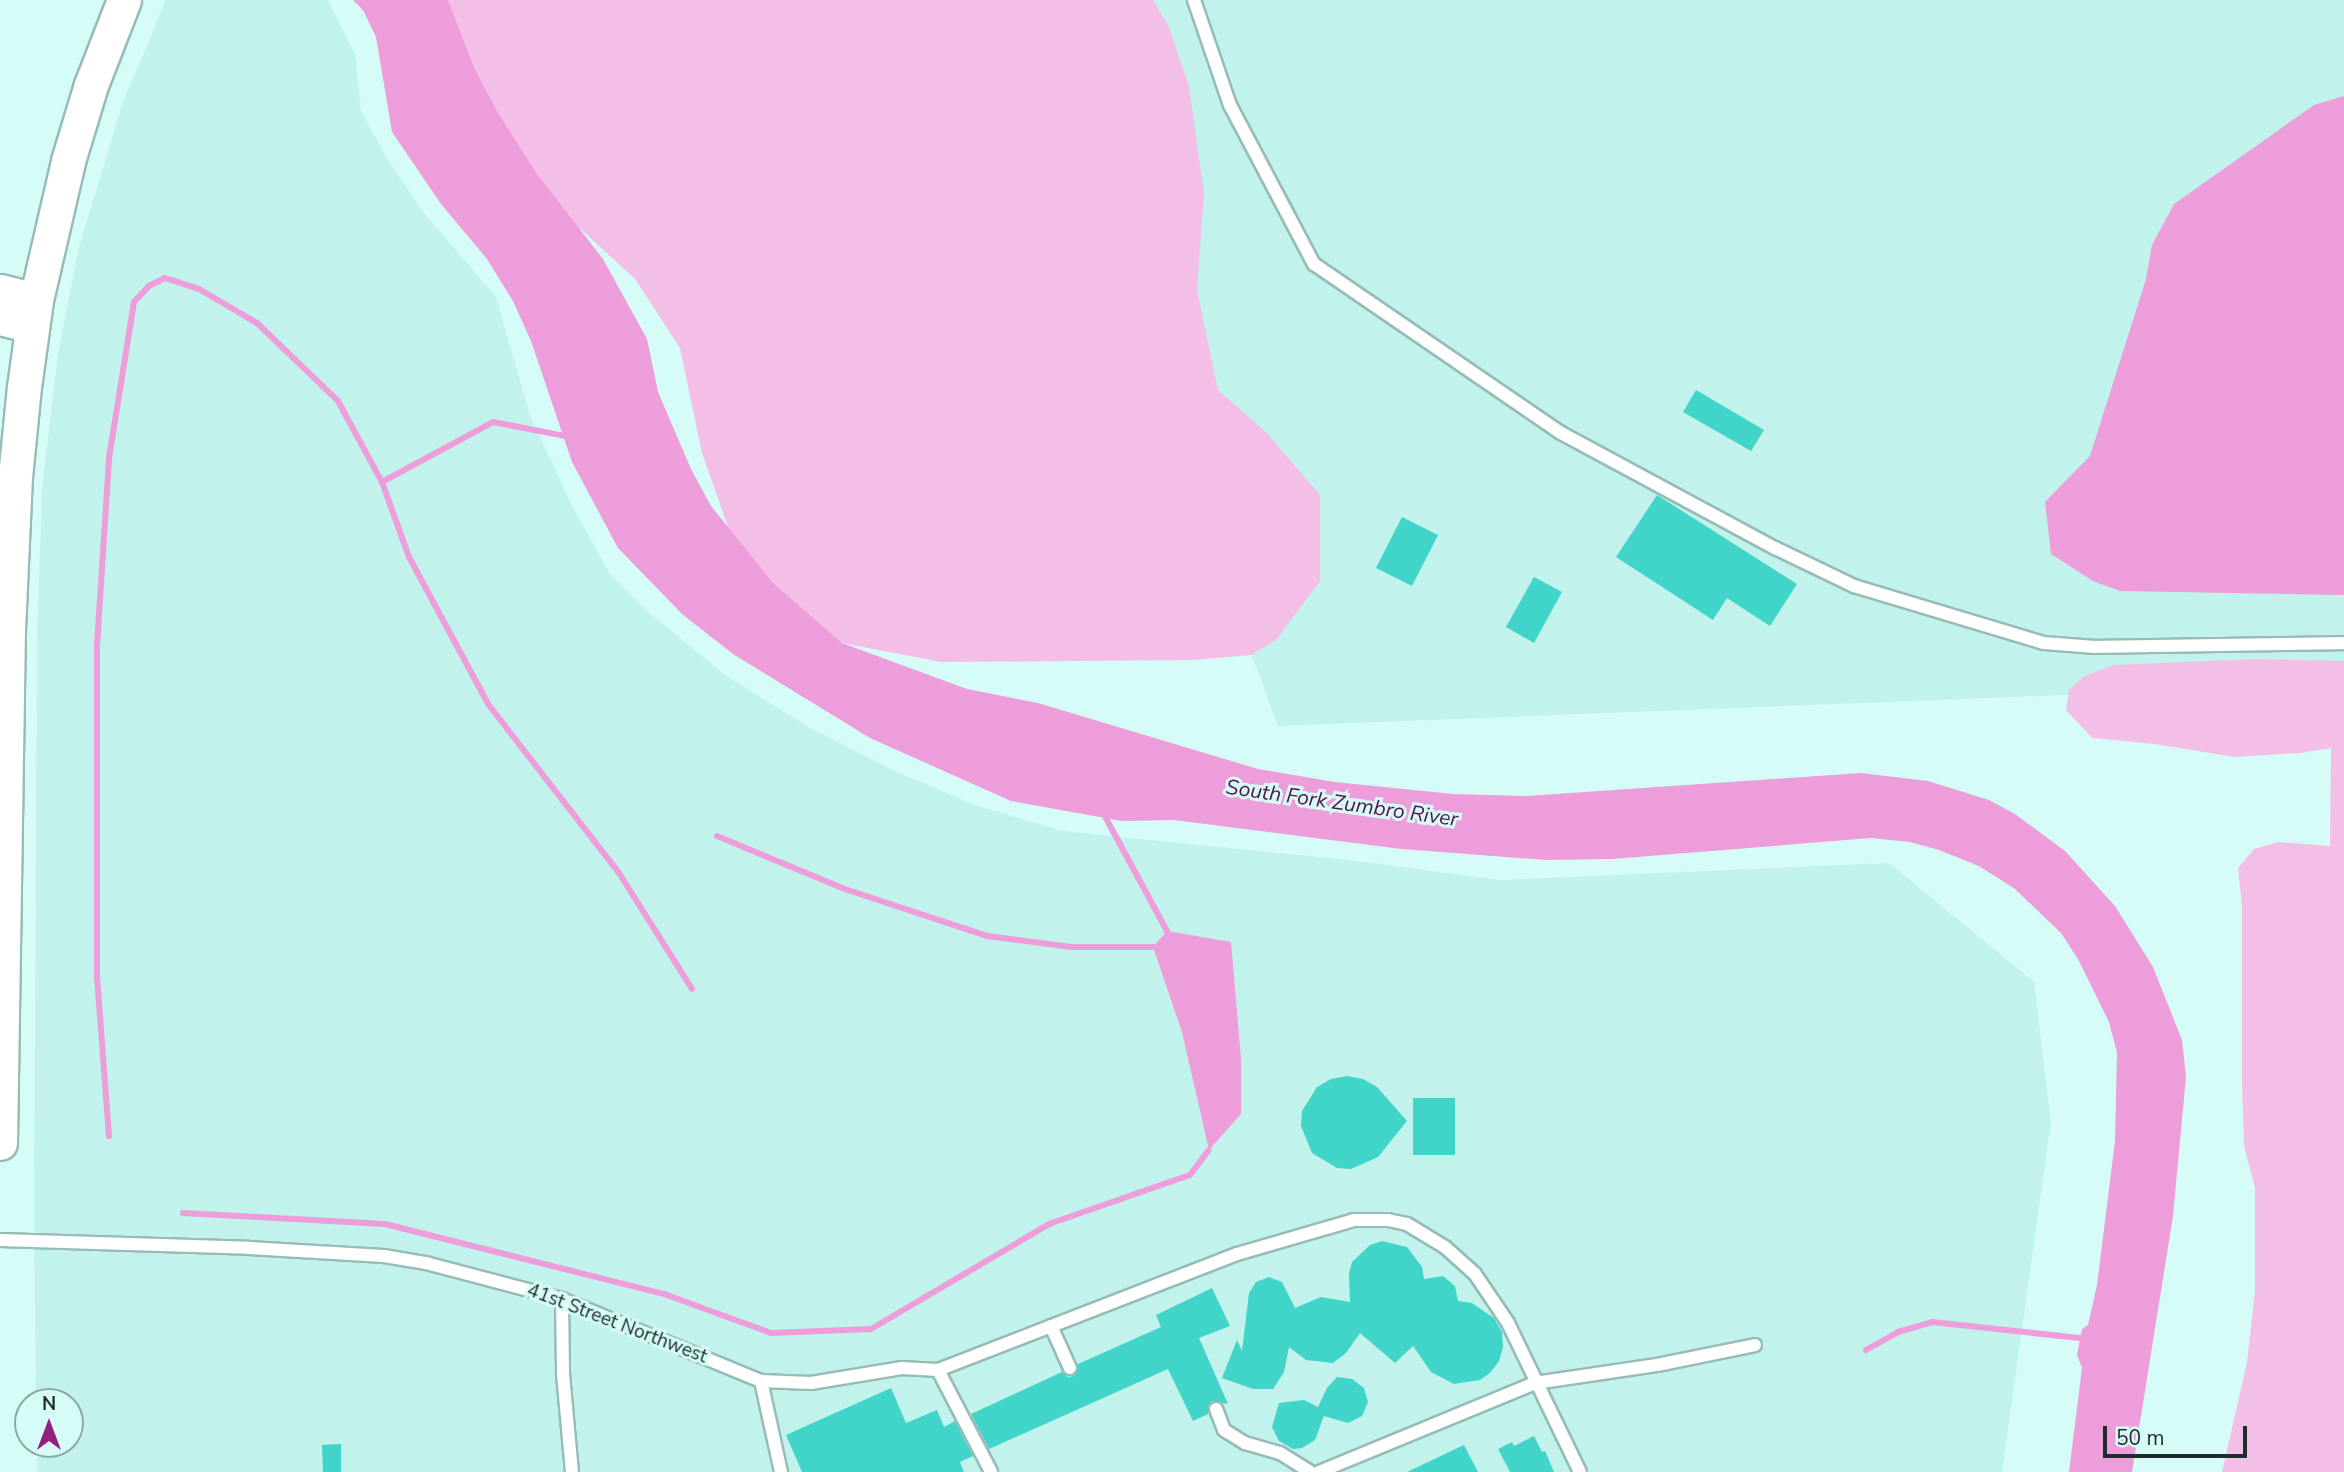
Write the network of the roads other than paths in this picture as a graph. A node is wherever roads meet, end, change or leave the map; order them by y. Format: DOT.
graph roads {
  1 [pos="124,0"];
  2 [pos="1194,0"];
  3 [pos="0,291"];
  4 [pos="34,313"];
  5 [pos="0,318"];
  6 [pos="2344,643"];
  7 [pos="0,1143"];
  8 [pos="0,1240"];
  9 [pos="562,1299"];
  10 [pos="1051,1326"];
  11 [pos="1755,1345"];
  12 [pos="1070,1368"];
  13 [pos="938,1370"];
  14 [pos="761,1381"];
  15 [pos="1535,1383"];
  16 [pos="1216,1409"];
  17 [pos="572,1472"];
  18 [pos="781,1472"];
  19 [pos="990,1472"];
  20 [pos="1311,1472"];
  21 [pos="1319,1472"];
  22 [pos="1580,1472"];
  1 -- 4 [label="main road"];
  2 -- 6 [label="lane"];
  3 -- 4 [label="main road"];
  4 -- 5 [label="main road"];
  4 -- 7 [label="main road"];
  8 -- 9 [label="lane, 41st Street Northwest"];
  9 -- 14 [label="lane, 41st Street Northwest"];
  9 -- 17 [label="lane"];
  10 -- 12 [label="lane"];
  10 -- 13 [label="lane"];
  10 -- 15 [label="lane"];
  11 -- 15 [label="lane"];
  13 -- 14 [label="lane, 41st Street Northwest"];
  13 -- 19 [label="lane"];
  14 -- 18 [label="lane"];
  15 -- 21 [label="lane"];
  15 -- 22 [label="lane"];
  16 -- 20 [label="lane"];
}
